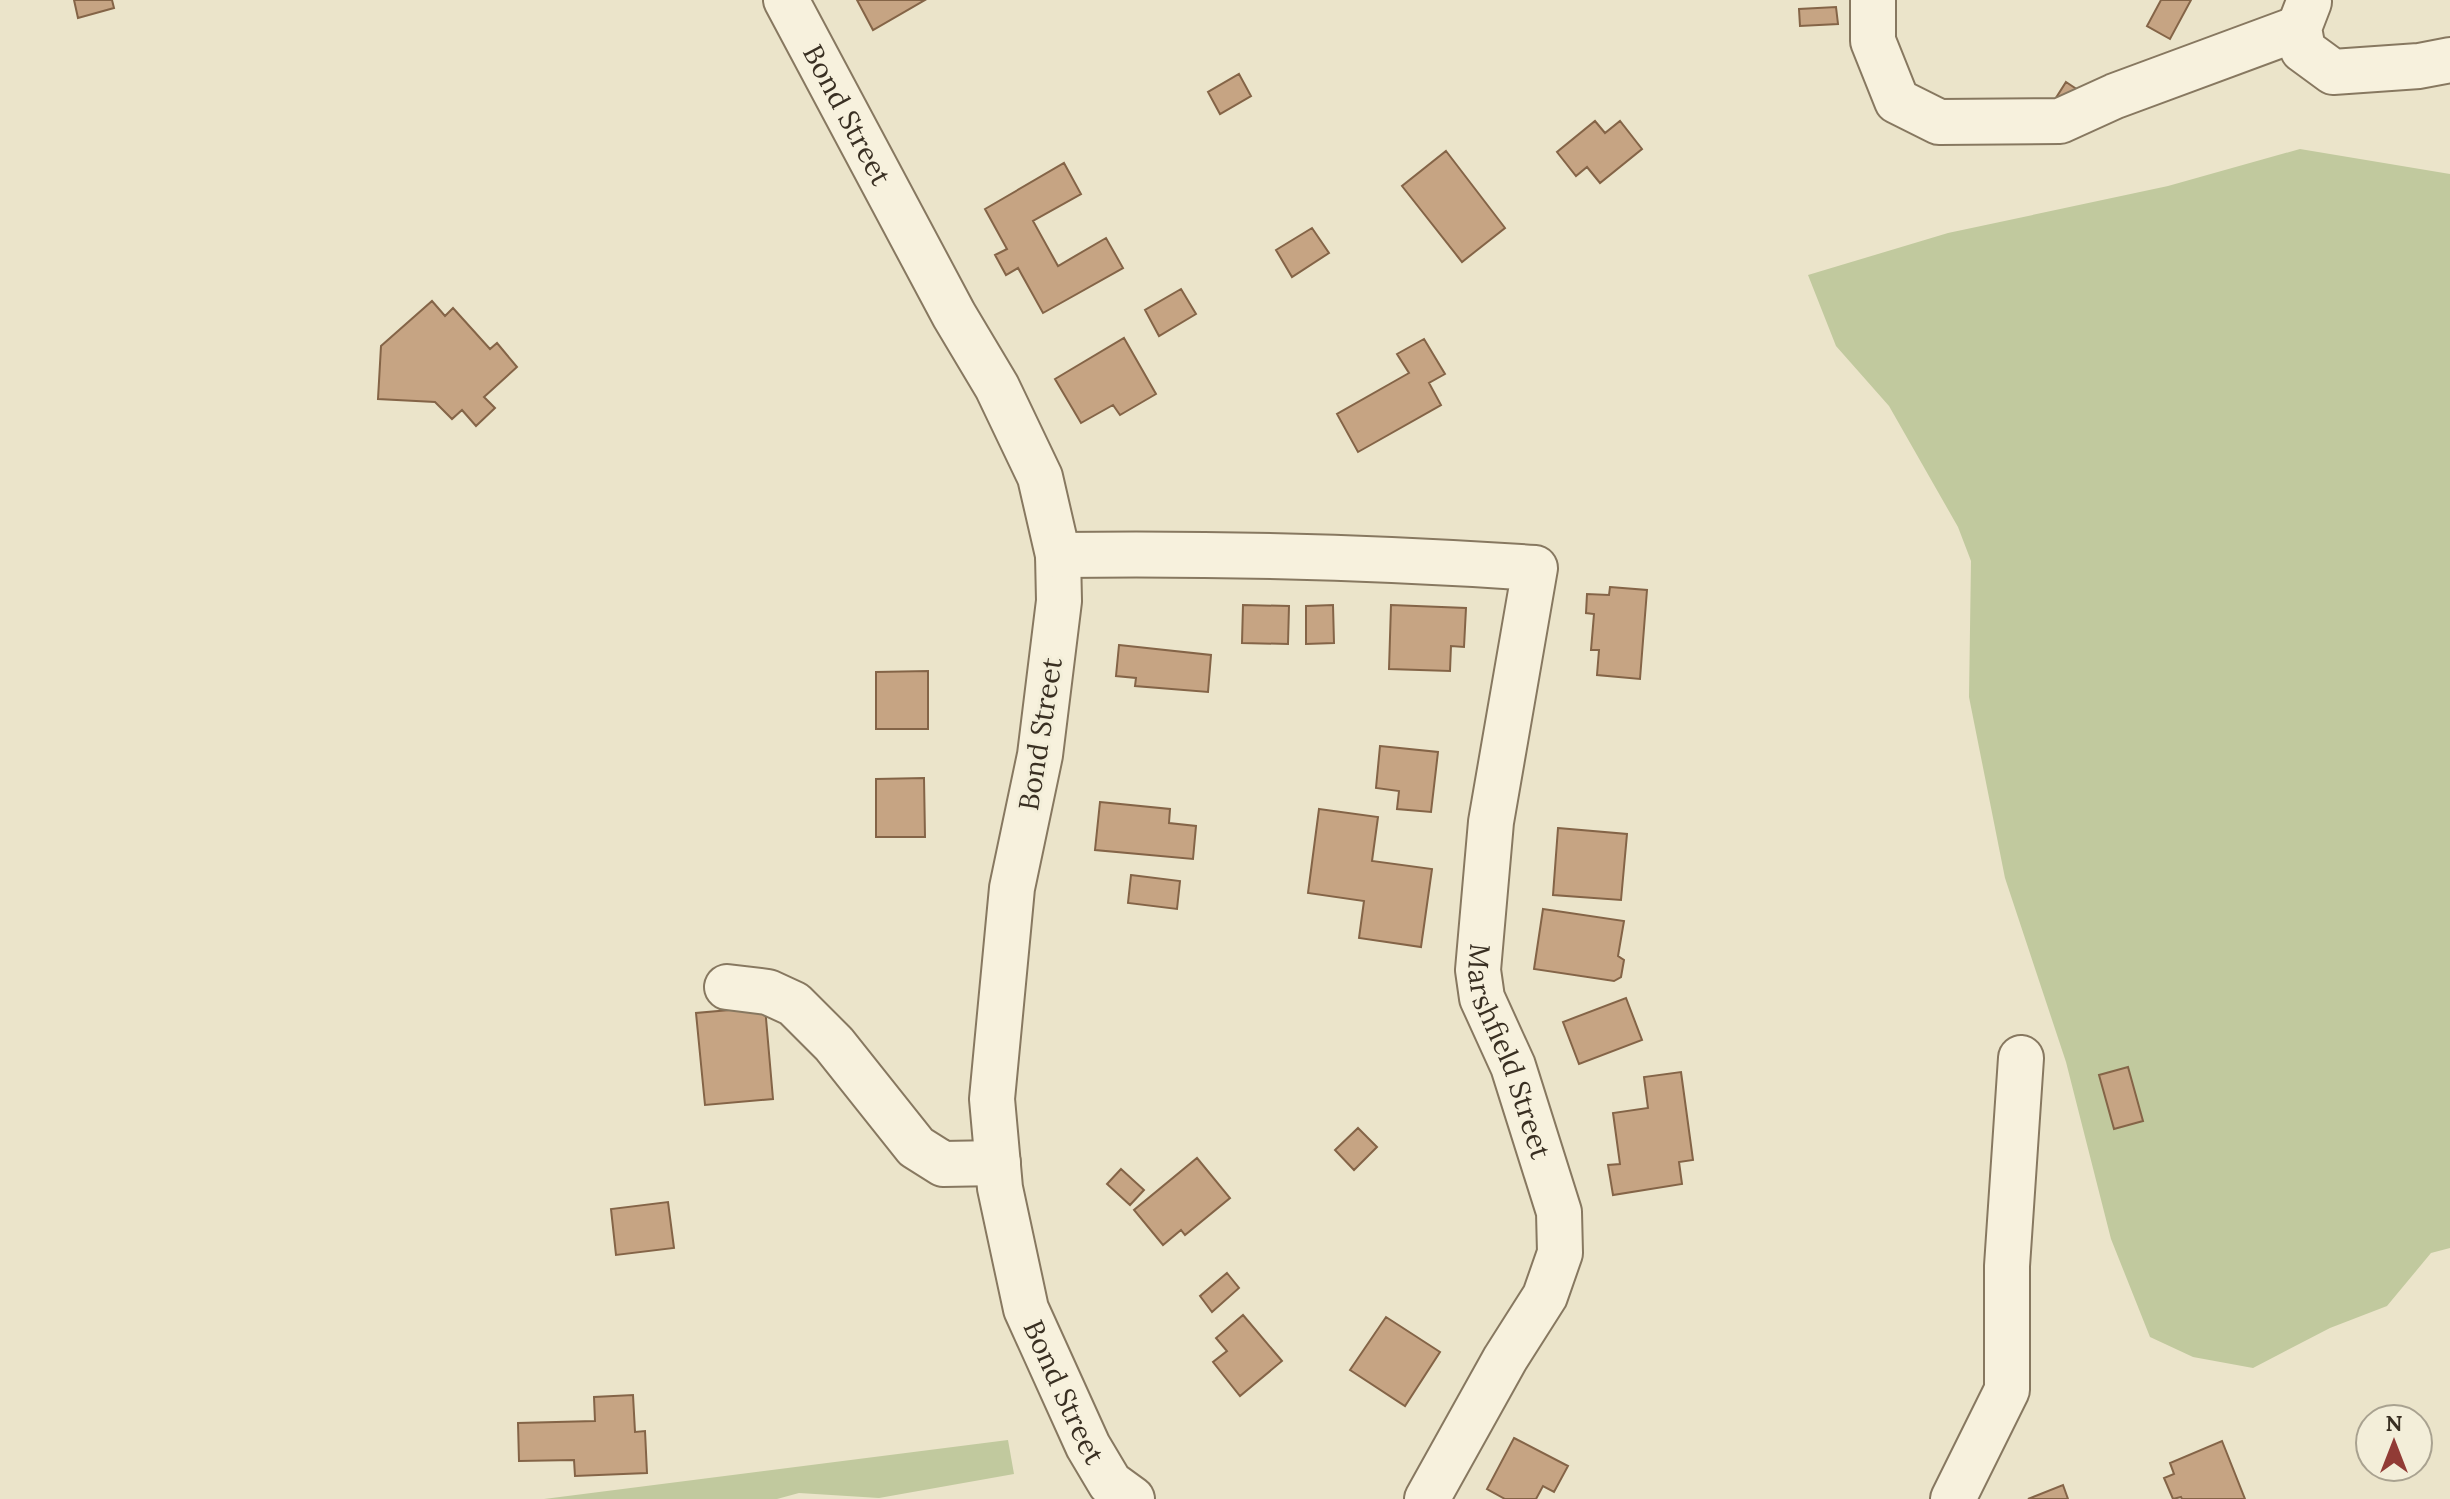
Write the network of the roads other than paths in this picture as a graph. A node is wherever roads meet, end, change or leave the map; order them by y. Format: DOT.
graph roads {
  1 [pos="786,0"];
  2 [pos="1873,0"];
  3 [pos="2305,14"];
  4 [pos="2450,60"];
  5 [pos="1058,555"];
  6 [pos="727,987"];
  7 [pos="2021,1058"];
  8 [pos="998,1163"];
  9 [pos="1132,1499"];
  10 [pos="1427,1499"];
  11 [pos="1953,1499"];
  1 -- 5 [label="street, Bond Street"];
  2 -- 3 [label="street"];
  3 -- 4 [label="street"];
  5 -- 8 [label="street, Bond Street"];
  5 -- 10 [label="street, Marshfield Street"];
  6 -- 8 [label="street"];
  7 -- 11 [label="street"];
  8 -- 9 [label="street, Bond Street"];
}
